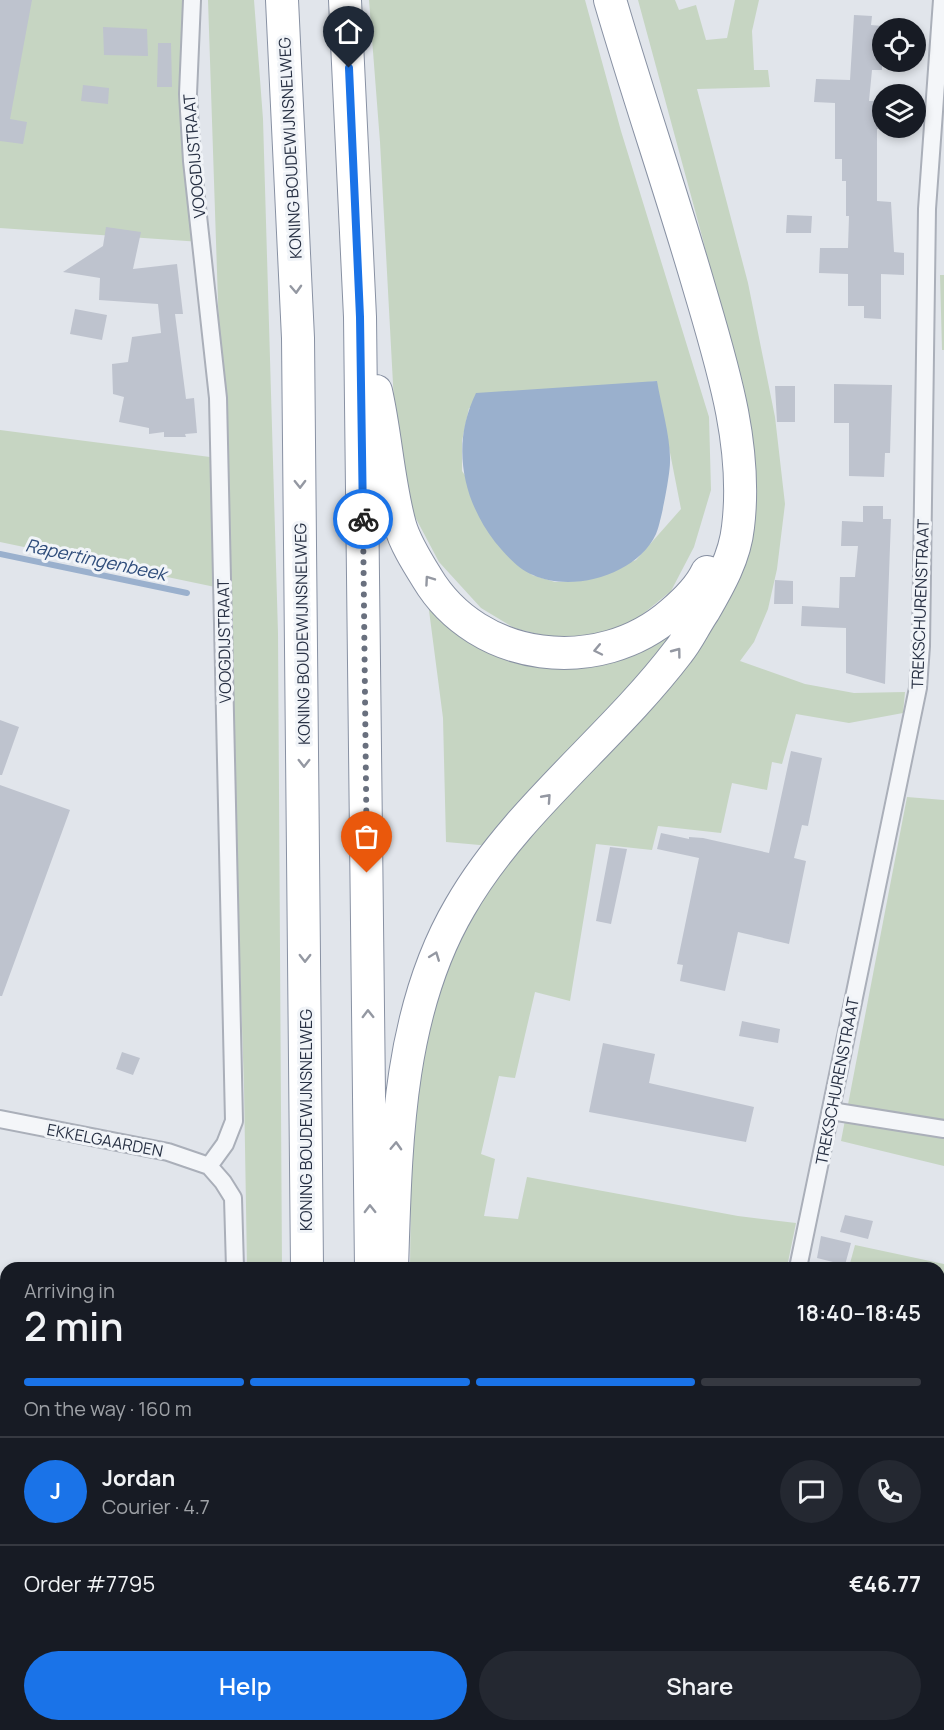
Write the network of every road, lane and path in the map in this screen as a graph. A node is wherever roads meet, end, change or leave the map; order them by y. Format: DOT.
graph roads {
  1 [pos="192,0"];
  2 [pos="282,0"];
  3 [pos="345,0"];
  4 [pos="610,0"];
  5 [pos="942,0"];
  6 [pos="360,317"];
  7 [pos="737,446"];
  8 [pos="831,1111"];
  9 [pos="0,1119"];
  10 [pos="944,1129"];
  11 [pos="208,1166"];
  12 [pos="235,1262"];
  13 [pos="307,1262"];
  14 [pos="371,1262"];
  15 [pos="392,1262"];
  16 [pos="799,1262"];
  1 -- 11 [label="street, VOOGDIJSTRAAT"];
  2 -- 13 [label="highway, KONING BOUDEWIJNSNELWEG, one-way"];
  3 -- 6 [label="highway"];
  4 -- 7 [label="highway"];
  5 -- 8 [label="street, TREKSCHURENSTRAAT"];
  7 -- 6 [label="highway, one-way"];
  14 -- 6 [label="highway, one-way"];
  15 -- 7 [label="highway, one-way"];
  8 -- 10 [label="street"];
  8 -- 16 [label="street, TREKSCHURENSTRAAT"];
  9 -- 11 [label="street, EKKELGAARDEN"];
  11 -- 12 [label="street"];
}
